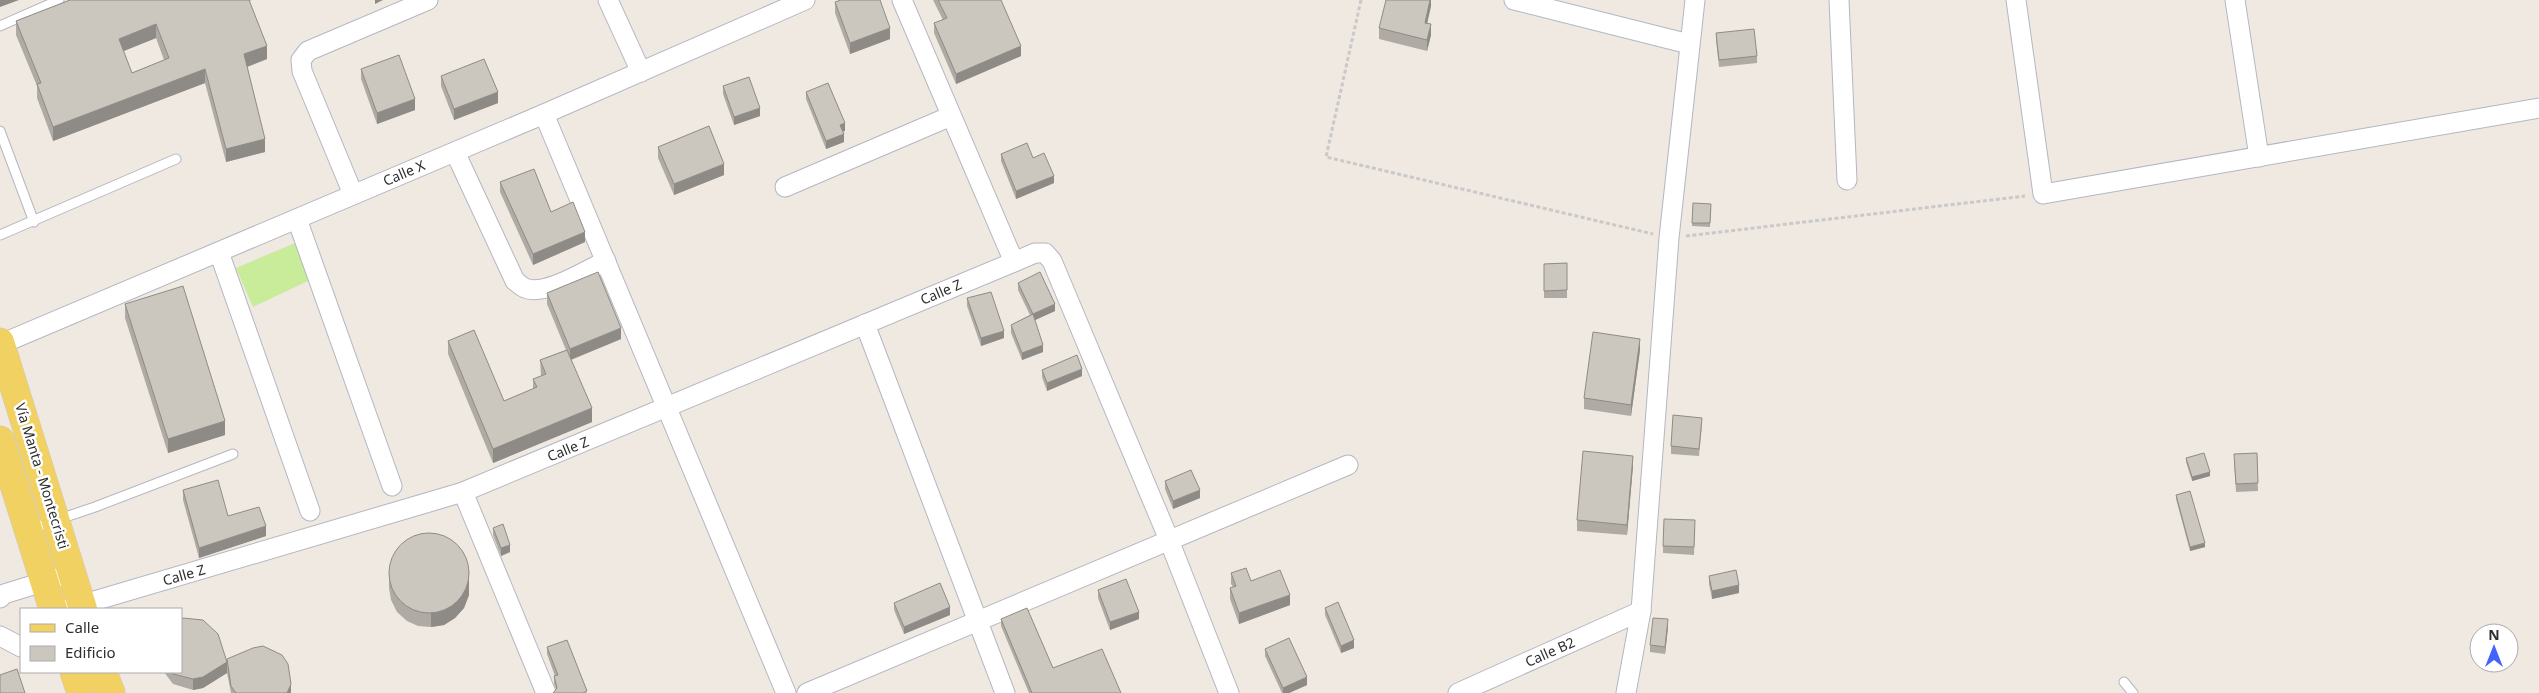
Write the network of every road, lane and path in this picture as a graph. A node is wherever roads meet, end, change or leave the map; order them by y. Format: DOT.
graph roads {
  1 [pos="58,0"];
  2 [pos="428,0"];
  3 [pos="608,0"];
  4 [pos="805,0"];
  5 [pos="902,0"];
  6 [pos="1361,0"];
  7 [pos="1514,0"];
  8 [pos="1695,0"];
  9 [pos="1839,0"];
  10 [pos="2016,0"];
  11 [pos="2234,0"];
  12 [pos="0,26"];
  13 [pos="1689,44"];
  14 [pos="641,72"];
  15 [pos="2539,108"];
  16 [pos="544,114"];
  17 [pos="951,116"];
  18 [pos="0,131"];
  19 [pos="455,152"];
  20 [pos="2258,157"];
  21 [pos="176,159"];
  22 [pos="1847,180"];
  23 [pos="785,187"];
  24 [pos="353,194"];
  25 [pos="2043,194"];
  26 [pos="297,219"];
  27 [pos="34,222"];
  28 [pos="0,236"];
  29 [pos="1669,238"];
  30 [pos="219,252"];
  31 [pos="606,261"];
  32 [pos="1014,262"];
  33 [pos="865,324"];
  34 [pos="0,343"];
  35 [pos="668,408"];
  36 [pos="0,440"];
  37 [pos="234,454"];
  38 [pos="1348,465"];
  39 [pos="392,486"];
  40 [pos="463,492"];
  41 [pos="310,511"];
  42 [pos="56,519"];
  43 [pos="28,530"];
  44 [pos="1169,540"];
  45 [pos="72,573"];
  46 [pos="44,581"];
  47 [pos="0,598"];
  48 [pos="52,608"];
  49 [pos="77,608"];
  50 [pos="1641,611"];
  51 [pos="978,621"];
  52 [pos="0,636"];
  53 [pos="20,646"];
  54 [pos="74,673"];
  55 [pos="104,673"];
  56 [pos="2124,682"];
  57 [pos="81,693"];
  58 [pos="110,693"];
  59 [pos="546,693"];
  60 [pos="786,693"];
  61 [pos="808,693"];
  62 [pos="1005,693"];
  63 [pos="1229,693"];
  64 [pos="1458,693"];
  65 [pos="1626,693"];
  66 [pos="2132,693"];
  1 -- 12 [label="lane"];
  2 -- 24 [label="street"];
  3 -- 14 [label="street"];
  4 -- 14 [label="street, Calle X"];
  5 -- 17 [label="street"];
  6 -- 29 [label="path"];
  7 -- 13 [label="street"];
  8 -- 13 [label="street"];
  9 -- 22 [label="street"];
  10 -- 25 [label="street"];
  11 -- 20 [label="street"];
  13 -- 29 [label="street"];
  14 -- 16 [label="street, Calle X"];
  15 -- 20 [label="street"];
  16 -- 19 [label="street, Calle X"];
  16 -- 31 [label="street"];
  17 -- 23 [label="street"];
  17 -- 32 [label="street"];
  18 -- 27 [label="lane"];
  19 -- 24 [label="street, Calle X"];
  19 -- 31 [label="street"];
  20 -- 25 [label="street"];
  21 -- 27 [label="lane"];
  24 -- 26 [label="street, Calle X"];
  25 -- 29 [label="path"];
  26 -- 30 [label="street, Calle X"];
  26 -- 39 [label="street"];
  27 -- 28 [label="lane"];
  29 -- 50 [label="street"];
  30 -- 34 [label="street, Calle X"];
  30 -- 41 [label="street"];
  31 -- 35 [label="street"];
  32 -- 33 [label="street, Calle Z"];
  32 -- 44 [label="street, Calle Z"];
  33 -- 35 [label="street, Calle Z"];
  33 -- 51 [label="street"];
  34 -- 42 [label="main road, Vía Manta - Montecristi"];
  35 -- 40 [label="street, Calle Z"];
  35 -- 60 [label="street"];
  36 -- 43 [label="main road"];
  37 -- 42 [label="lane"];
  38 -- 44 [label="street"];
  40 -- 49 [label="street, Calle Z"];
  40 -- 59 [label="street"];
  42 -- 43 [label="lane"];
  42 -- 45 [label="main road, Vía Manta - Montecristi"];
  43 -- 46 [label="main road"];
  44 -- 51 [label="street"];
  44 -- 63 [label="street"];
  45 -- 46 [label="street"];
  45 -- 49 [label="main road, Vía Manta - Montecristi"];
  46 -- 47 [label="street"];
  46 -- 48 [label="main road"];
  50 -- 64 [label="street, Calle B2"];
  50 -- 65 [label="street"];
  51 -- 61 [label="street"];
  51 -- 62 [label="street"];
  52 -- 53 [label="street"];
  54 -- 57 [label="main road"];
  55 -- 58 [label="main road"];
  56 -- 66 [label="lane"];
}
